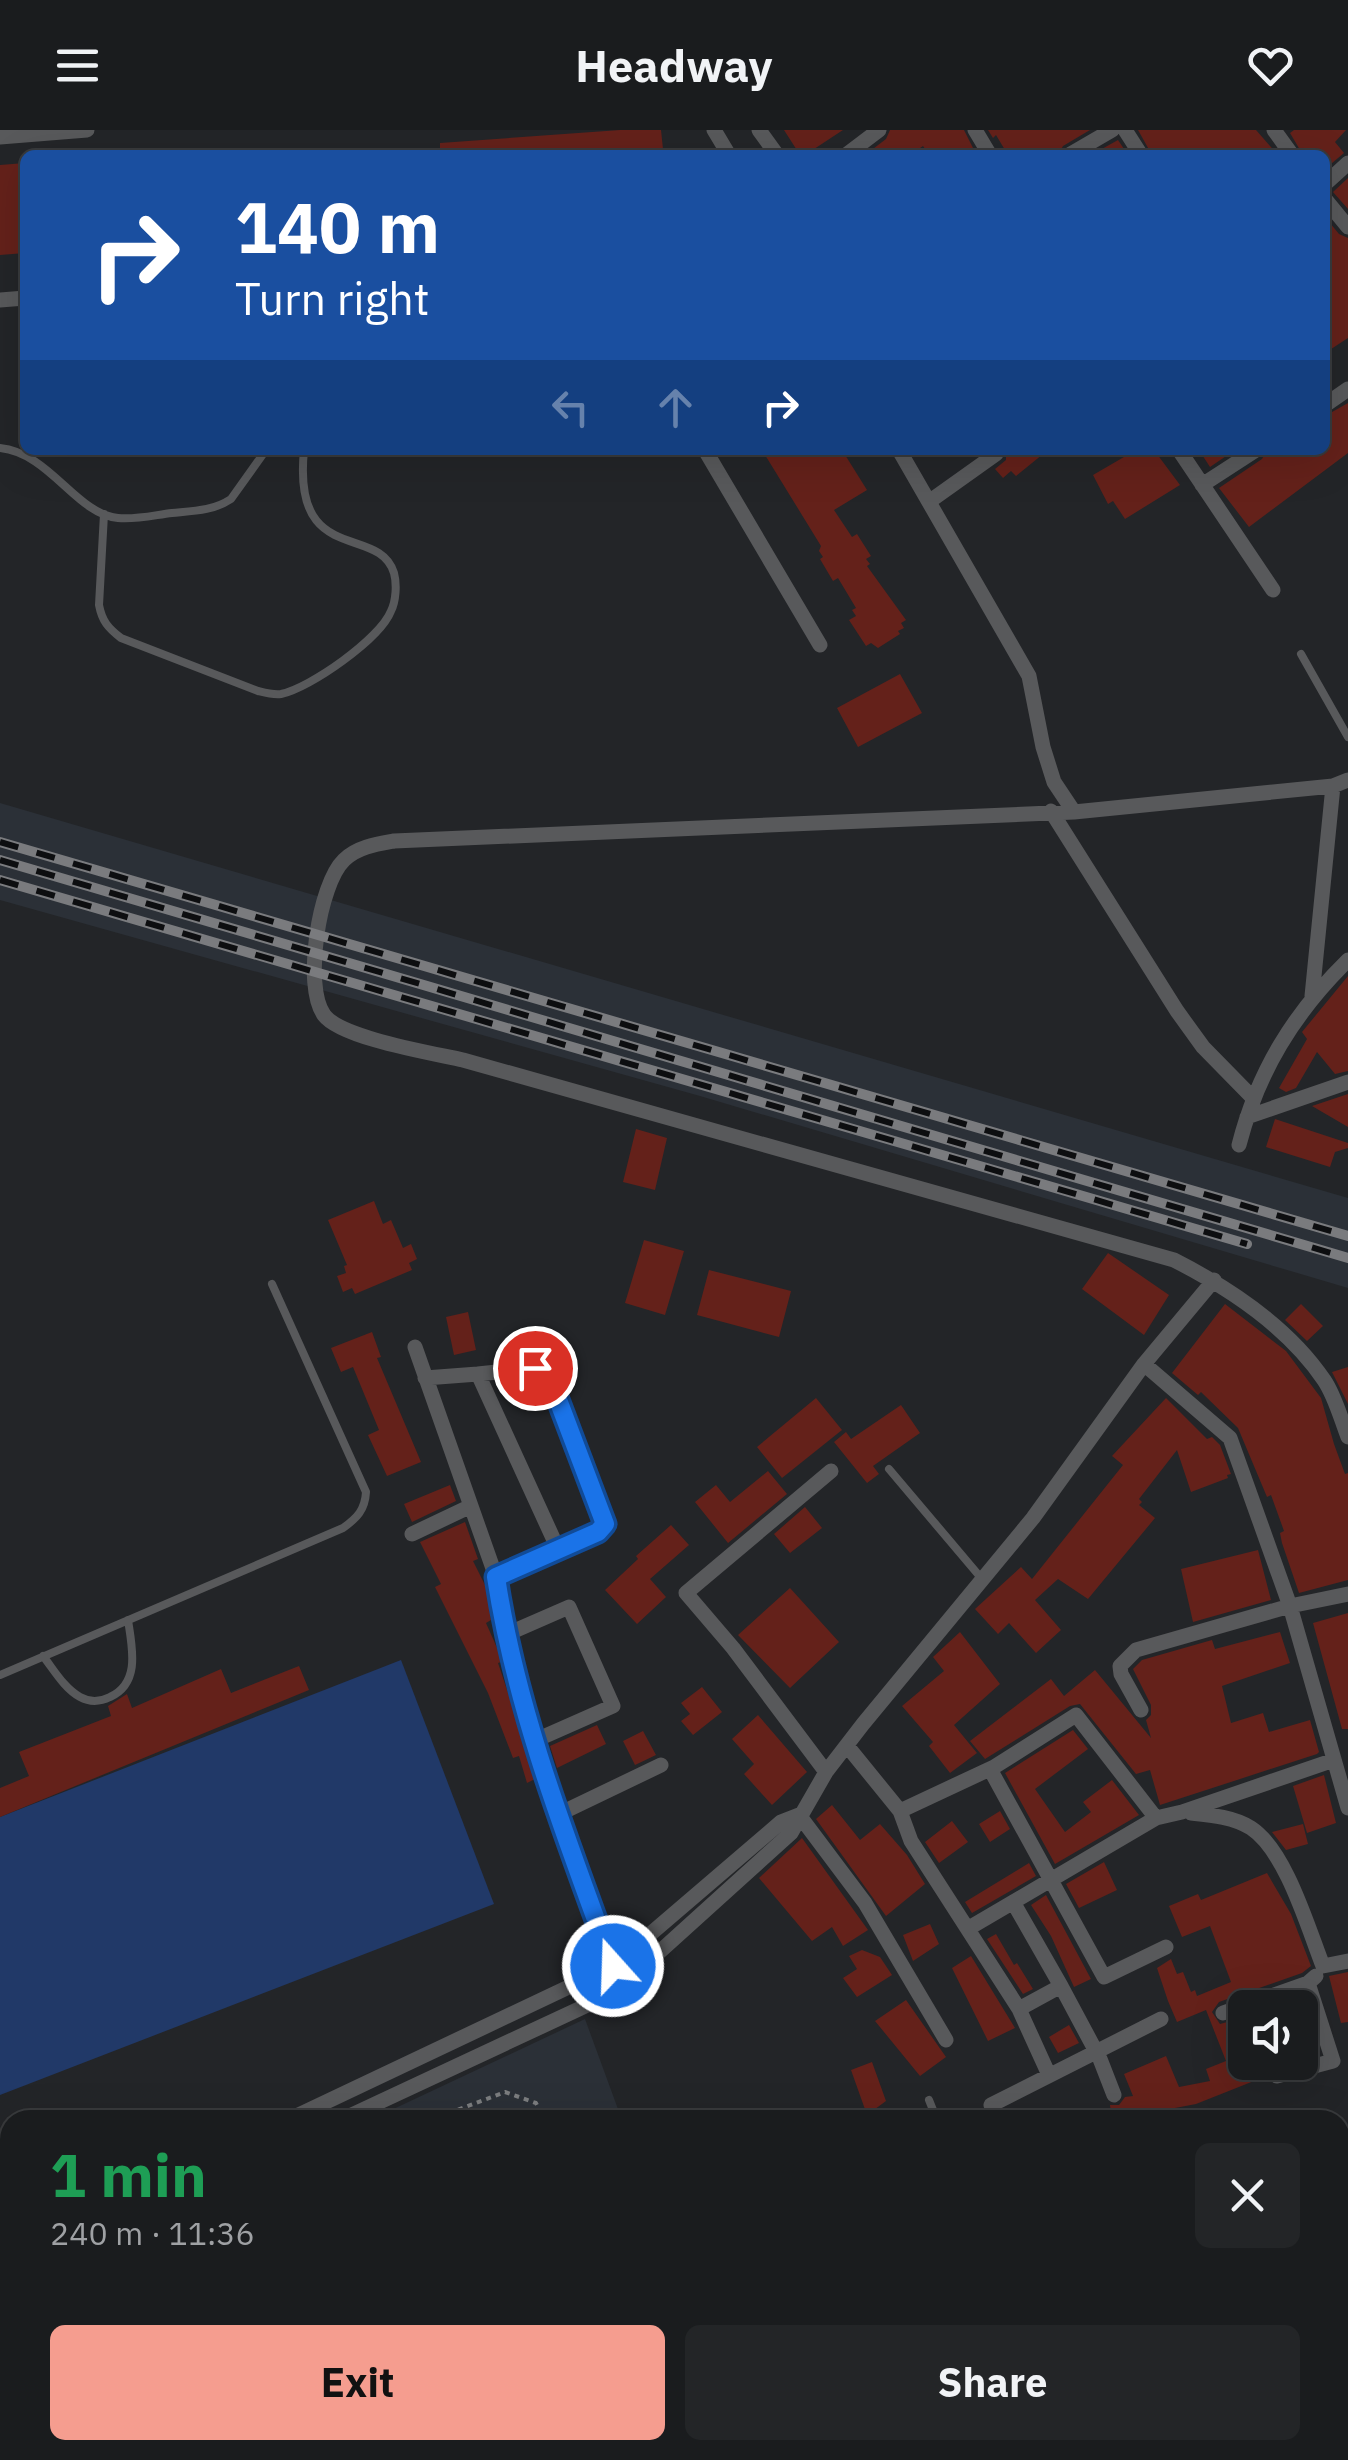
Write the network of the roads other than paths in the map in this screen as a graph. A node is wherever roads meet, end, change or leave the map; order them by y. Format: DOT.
graph roads {
  1 [pos="87,130"];
  2 [pos="879,130"];
  3 [pos="1112,130"];
  4 [pos="0,137"];
  5 [pos="853,150"];
  6 [pos="1078,150"];
  7 [pos="1330,206"];
  8 [pos="1348,227"];
  9 [pos="24,455"];
  10 [pos="262,455"];
  11 [pos="304,455"];
  12 [pos="708,455"];
  13 [pos="902,455"];
  14 [pos="995,455"];
  15 [pos="1182,455"];
  16 [pos="1248,455"];
  17 [pos="1202,485"];
  18 [pos="930,500"];
  19 [pos="104,514"];
  20 [pos="1273,590"];
  21 [pos="820,645"];
  22 [pos="1301,654"];
  23 [pos="1348,737"];
  24 [pos="1341,783"];
  25 [pos="1051,811"];
  26 [pos="1074,812"];
  27 [pos="1348,960"];
  28 [pos="1312,996"];
  29 [pos="1348,1082"];
  30 [pos="1252,1098"];
  31 [pos="1246,1117"];
  32 [pos="1239,1145"];
  33 [pos="1214,1280"];
  34 [pos="272,1284"];
  35 [pos="415,1348"];
  36 [pos="1144,1364"];
  37 [pos="478,1374"];
  38 [pos="426,1378"];
  39 [pos="1348,1438"];
  40 [pos="889,1469"];
  41 [pos="831,1471"];
  42 [pos="471,1506"];
  43 [pos="412,1534"];
  44 [pos="558,1549"];
  45 [pos="496,1577"];
  46 [pos="982,1579"];
  47 [pos="1348,1594"];
  48 [pos="1290,1606"];
  49 [pos="128,1620"];
  50 [pos="505,1635"];
  51 [pos="43,1656"];
  52 [pos="0,1674"];
  53 [pos="1141,1710"];
  54 [pos="536,1740"];
  55 [pos="848,1747"];
  56 [pos="1334,1760"];
  57 [pos="661,1765"];
  58 [pos="990,1770"];
  59 [pos="826,1772"];
  60 [pos="1348,1808"];
  61 [pos="900,1811"];
  62 [pos="1182,1812"];
  63 [pos="559,1814"];
  64 [pos="799,1814"];
  65 [pos="1156,1818"];
  66 [pos="1051,1880"];
  67 [pos="1014,1902"];
  68 [pos="969,1928"];
  69 [pos="1166,1947"];
  70 [pos="1348,1961"];
  71 [pos="613,1966"];
  72 [pos="1323,1966"];
  73 [pos="1308,1983"];
  74 [pos="619,1985"];
  75 [pos="1061,1986"];
  76 [pos="1289,1990"];
  77 [pos="1310,1990"];
  78 [pos="1019,2008"];
  79 [pos="1228,2012"];
  80 [pos="1223,2013"];
  81 [pos="1318,2013"];
  82 [pos="1160,2019"];
  83 [pos="946,2040"];
  84 [pos="1096,2052"];
  85 [pos="1318,2065"];
  86 [pos="1049,2075"];
  87 [pos="1114,2094"];
  88 [pos="929,2100"];
  89 [pos="990,2105"];
  90 [pos="309,2110"];
  91 [pos="362,2110"];
  92 [pos="932,2110"];
  1 -- 4 [label="street"];
  2 -- 5 [label="street"];
  3 -- 6 [label="street"];
  7 -- 8 [label="street"];
  9 -- 19 [label="lane"];
  10 -- 19 [label="lane"];
  11 -- 19 [label="lane"];
  12 -- 21 [label="street"];
  13 -- 18 [label="street"];
  14 -- 18 [label="street"];
  15 -- 17 [label="street"];
  16 -- 17 [label="street"];
  17 -- 20 [label="street"];
  18 -- 26 [label="street"];
  22 -- 23 [label="lane"];
  24 -- 26 [label="street"];
  24 -- 28 [label="street"];
  25 -- 26 [label="street"];
  25 -- 30 [label="street"];
  25 -- 33 [label="street"];
  27 -- 28 [label="street"];
  28 -- 30 [label="street"];
  29 -- 31 [label="street"];
  30 -- 31 [label="street"];
  31 -- 32 [label="street"];
  33 -- 36 [label="street"];
  33 -- 39 [label="street"];
  34 -- 49 [label="lane"];
  35 -- 38 [label="street"];
  36 -- 46 [label="street"];
  36 -- 48 [label="street"];
  37 -- 38 [label="street"];
  37 -- 44 [label="street"];
  37 -- 44 [label="street"];
  38 -- 42 [label="street"];
  40 -- 46 [label="lane"];
  41 -- 59 [label="street"];
  42 -- 43 [label="street"];
  42 -- 45 [label="street"];
  44 -- 45 [label="street"];
  45 -- 50 [label="street"];
  46 -- 55 [label="street"];
  47 -- 48 [label="street"];
  48 -- 53 [label="street"];
  48 -- 56 [label="street"];
  49 -- 51 [label="lane"];
  49 -- 51 [label="lane"];
  50 -- 54 [label="street"];
  50 -- 54 [label="street"];
  51 -- 52 [label="lane"];
  54 -- 63 [label="street"];
  55 -- 59 [label="street"];
  55 -- 61 [label="street"];
  56 -- 60 [label="street"];
  56 -- 62 [label="street"];
  57 -- 63 [label="street"];
  58 -- 61 [label="street"];
  58 -- 65 [label="street"];
  58 -- 66 [label="street"];
  59 -- 64 [label="street"];
  61 -- 68 [label="street"];
  62 -- 65 [label="street"];
  62 -- 72 [label="street"];
  63 -- 71 [label="street"];
  64 -- 71 [label="street"];
  64 -- 74 [label="street"];
  64 -- 83 [label="street"];
  65 -- 66 [label="street"];
  66 -- 67 [label="street"];
  66 -- 69 [label="street"];
  67 -- 68 [label="street"];
  67 -- 75 [label="street"];
  68 -- 78 [label="street"];
  70 -- 72 [label="street"];
  71 -- 74 [label="street"];
  71 -- 90 [label="street"];
  72 -- 73 [label="street"];
  73 -- 76 [label="street"];
  73 -- 77 [label="street"];
  74 -- 91 [label="street"];
  75 -- 78 [label="street"];
  75 -- 84 [label="street"];
  78 -- 86 [label="street"];
  79 -- 80 [label="street"];
  81 -- 85 [label="street"];
  82 -- 84 [label="street"];
  84 -- 86 [label="street"];
  84 -- 87 [label="street"];
  86 -- 89 [label="street"];
  88 -- 92 [label="lane"];
}
